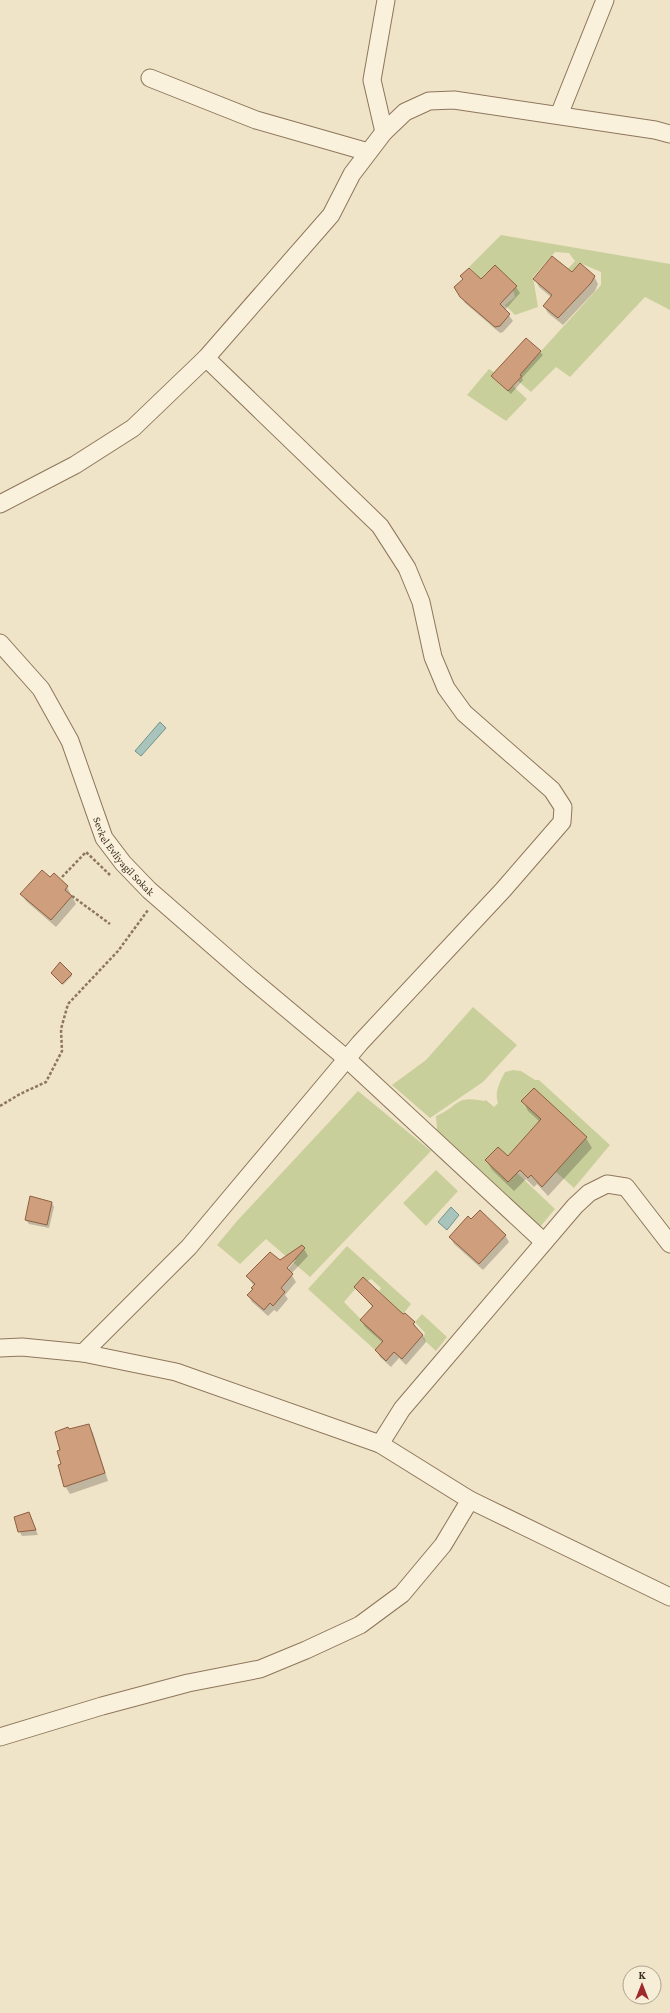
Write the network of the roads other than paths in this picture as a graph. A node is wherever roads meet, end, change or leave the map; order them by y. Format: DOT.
graph roads {
  1 [pos="386,0"];
  2 [pos="605,0"];
  3 [pos="150,78"];
  4 [pos="559,115"];
  5 [pos="384,132"];
  6 [pos="670,134"];
  7 [pos="368,152"];
  8 [pos="206,358"];
  9 [pos="0,504"];
  10 [pos="0,643"];
  11 [pos="348,1060"];
  12 [pos="544,1242"];
  13 [pos="670,1244"];
  14 [pos="0,1348"];
  15 [pos="84,1353"];
  16 [pos="380,1444"];
  17 [pos="470,1500"];
  18 [pos="670,1597"];
  19 [pos="0,1737"];
  1 -- 5 [label="street"];
  2 -- 4 [label="street"];
  3 -- 7 [label="street"];
  4 -- 5 [label="street"];
  4 -- 6 [label="street"];
  5 -- 7 [label="street"];
  7 -- 8 [label="street"];
  8 -- 9 [label="street"];
  8 -- 11 [label="street"];
  10 -- 11 [label="street, Sevkel Evliyagil Sokak"];
  11 -- 12 [label="street"];
  11 -- 15 [label="street"];
  12 -- 13 [label="street"];
  12 -- 16 [label="street"];
  14 -- 15 [label="street"];
  15 -- 16 [label="street"];
  16 -- 17 [label="street"];
  17 -- 18 [label="street"];
  17 -- 19 [label="street"];
}
